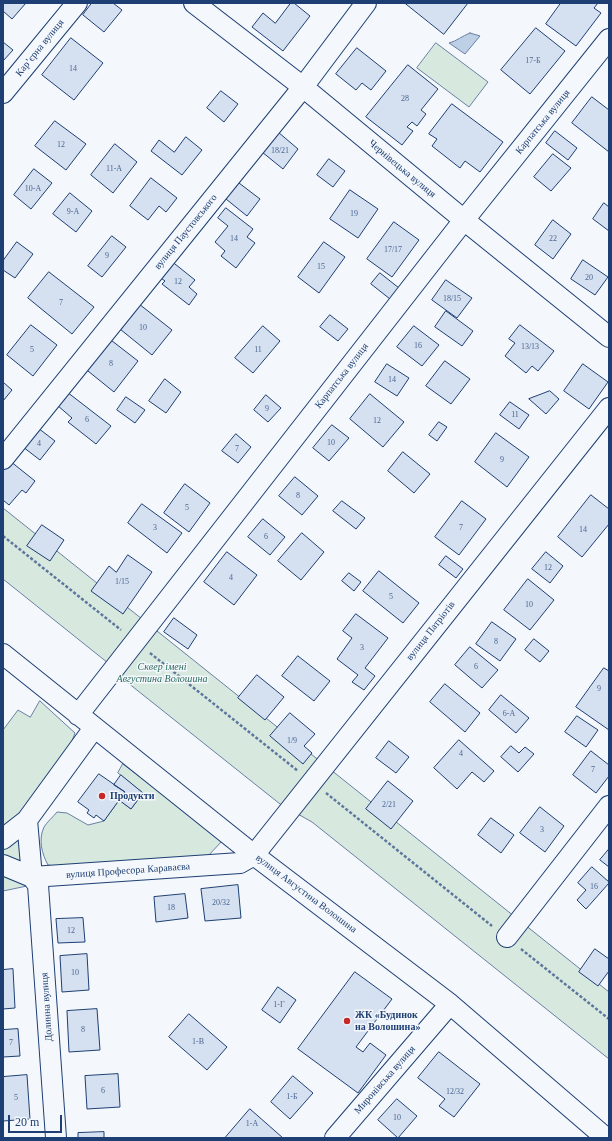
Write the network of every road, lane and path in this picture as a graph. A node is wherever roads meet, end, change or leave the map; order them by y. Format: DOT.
graph roads {
  1 [pos="77,3"];
  2 [pos="194,3"];
  3 [pos="366,3"];
  4 [pos="609,39"];
  5 [pos="303,87"];
  6 [pos="3,93"];
  7 [pos="464,220"];
  8 [pos="609,337"];
  9 [pos="609,408"];
  10 [pos="3,459"];
  11 [pos="3,654"];
  12 [pos="78,715"];
  13 [pos="94,728"];
  14 [pos="609,806"];
  15 [pos="27,820"];
  16 [pos="3,839"];
  17 [pos="254,855"];
  18 [pos="3,865"];
  19 [pos="32,877"];
  20 [pos="507,937"];
  21 [pos="450,1004"];
  22 [pos="56,1138"];
  23 [pos="335,1138"];
  24 [pos="606,1138"];
  1 -- 6 [label="street, Карʼєрна вулиця"];
  2 -- 5 [label="street, Чернівецька вулиця"];
  3 -- 5 [label="street, вулиця Паустовського"];
  4 -- 7 [label="street, Карпатська вулиця"];
  5 -- 7 [label="street, Чернівецька вулиця"];
  5 -- 10 [label="street, вулиця Паустовського"];
  7 -- 8 [label="street, Чернівецька вулиця"];
  7 -- 12 [label="street, Карпатська вулиця"];
  9 -- 17 [label="street, вулиця Патріотів"];
  11 -- 12 [label="street, вулиця Августина Волошина"];
  12 -- 13 [label="street, вулиця Августина Волошина"];
  13 -- 15 [label="street"];
  13 -- 17 [label="street, вулиця Августина Волошина"];
  14 -- 20 [label="street"];
  15 -- 16 [label="street"];
  15 -- 19 [label="street, Долинна вулиця"];
  17 -- 19 [label="street, вулиця Професора Караваєва"];
  17 -- 21 [label="street, вулиця Августина Волошина"];
  18 -- 19 [label="street, вулиця Професора Караваєва"];
  19 -- 22 [label="street, Долинна вулиця"];
  21 -- 23 [label="street, Миронівська вулиця"];
  21 -- 24 [label="street, вулиця Августина Волошина"];
}
